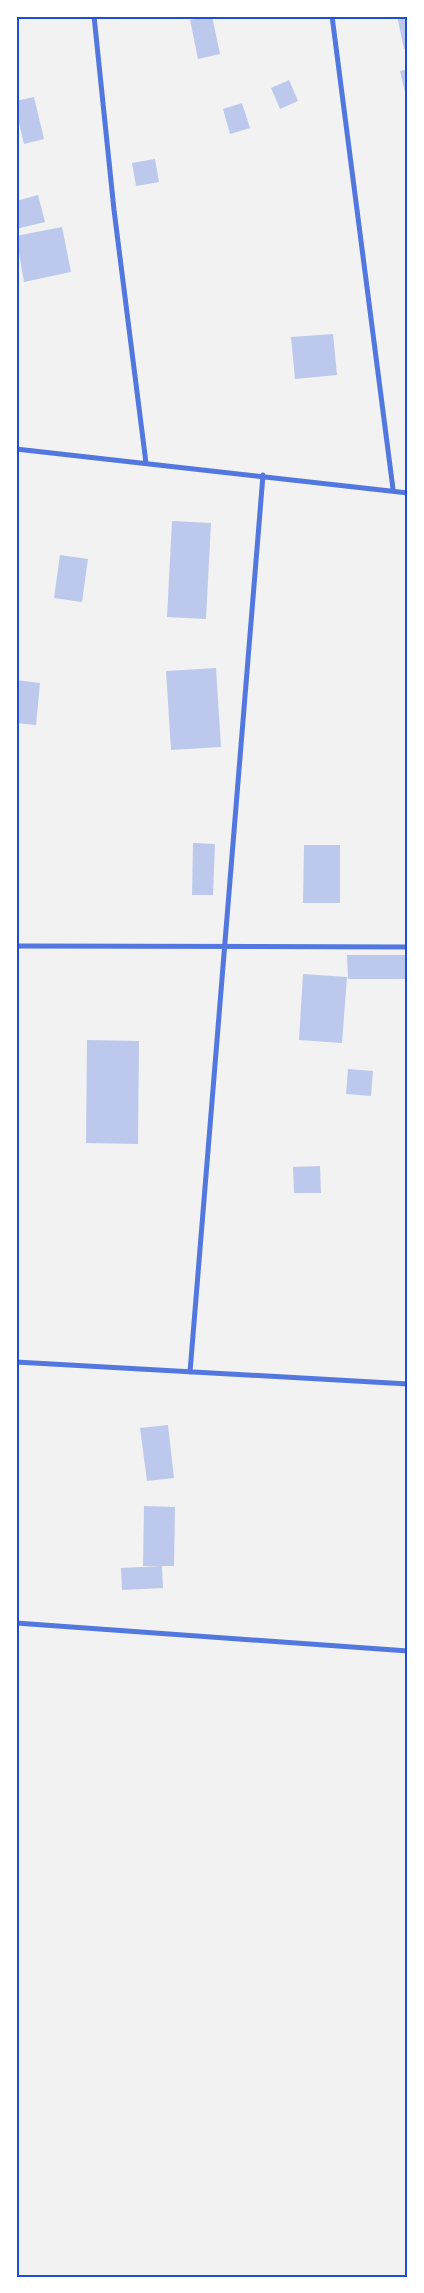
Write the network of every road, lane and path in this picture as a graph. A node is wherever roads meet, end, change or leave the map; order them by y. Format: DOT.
graph roads {
  1 [pos="94,16"];
  2 [pos="332,16"];
  3 [pos="16,449"];
  4 [pos="146,463"];
  5 [pos="262,475"];
  6 [pos="393,489"];
  7 [pos="408,492"];
  8 [pos="16,946"];
  9 [pos="226,946"];
  10 [pos="408,947"];
  11 [pos="16,1362"];
  12 [pos="190,1372"];
  13 [pos="408,1384"];
  14 [pos="16,1623"];
  15 [pos="408,1651"];
  1 -- 4 [label="street"];
  2 -- 6 [label="street"];
  3 -- 4 [label="street"];
  4 -- 5 [label="street"];
  5 -- 6 [label="street"];
  5 -- 9 [label="street"];
  6 -- 7 [label="street"];
  8 -- 9 [label="street"];
  9 -- 10 [label="street"];
  9 -- 12 [label="street"];
  11 -- 12 [label="street"];
  12 -- 13 [label="street"];
  14 -- 15 [label="street"];
}
